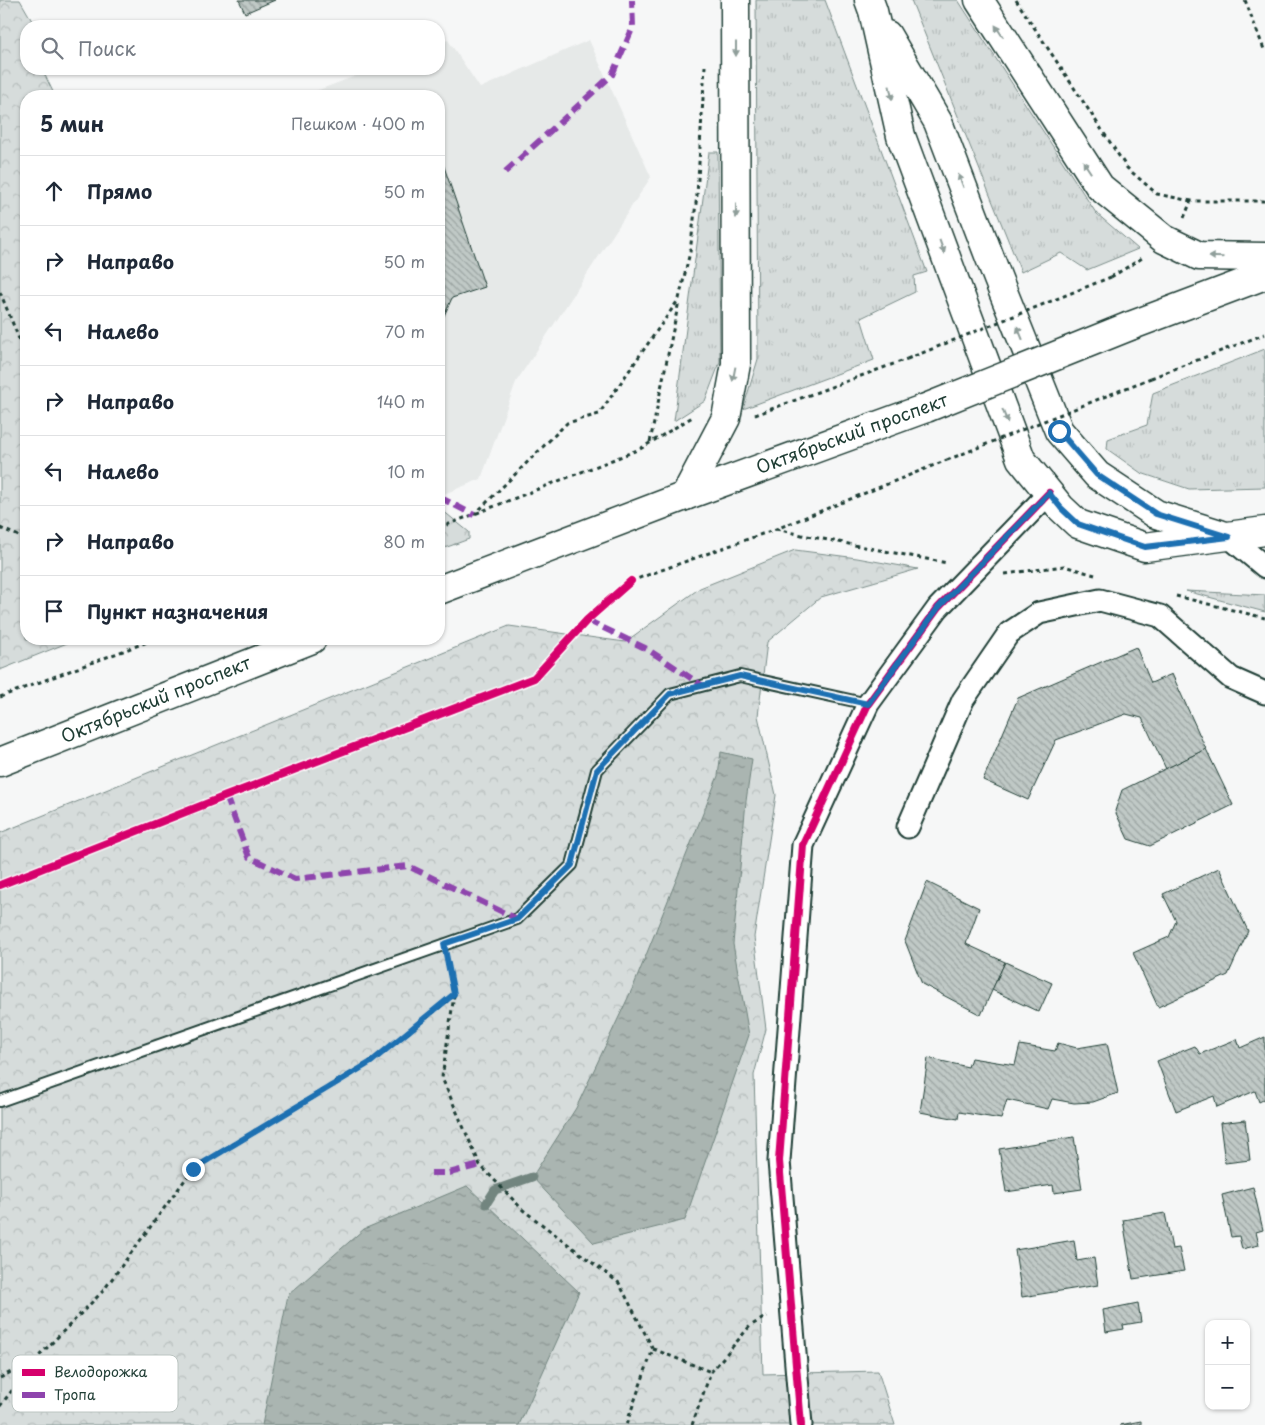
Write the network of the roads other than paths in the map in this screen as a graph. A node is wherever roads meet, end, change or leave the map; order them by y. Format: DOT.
graph roads {
  1 [pos="735,0"];
  2 [pos="979,0"];
  3 [pos="871,6"];
  4 [pos="1265,257"];
  5 [pos="1265,275"];
  6 [pos="1049,493"];
  7 [pos="684,496"];
  8 [pos="1265,531"];
  9 [pos="1229,537"];
  10 [pos="1265,567"];
  11 [pos="445,588"];
  12 [pos="297,645"];
  13 [pos="1265,693"];
  14 [pos="868,704"];
  15 [pos="0,762"];
  16 [pos="908,827"];
  17 [pos="0,1101"];
  18 [pos="801,1425"];
  1 -- 7 [label="main road, one-way"];
  4 -- 2 [label="main road, one-way"];
  3 -- 6 [label="main road, one-way"];
  9 -- 3 [label="main road, one-way"];
  5 -- 7 [label="main road, Октябрьский проспект, bridge"];
  6 -- 9 [label="main road"];
  6 -- 14 [label="street"];
  7 -- 11 [label="main road, Октябрьский проспект"];
  8 -- 9 [label="main road"];
  9 -- 10 [label="street"];
  12 -- 15 [label="main road, Октябрьский проспект"];
  13 -- 16 [label="street"];
  14 -- 17 [label="lane"];
  14 -- 18 [label="street"];
}
